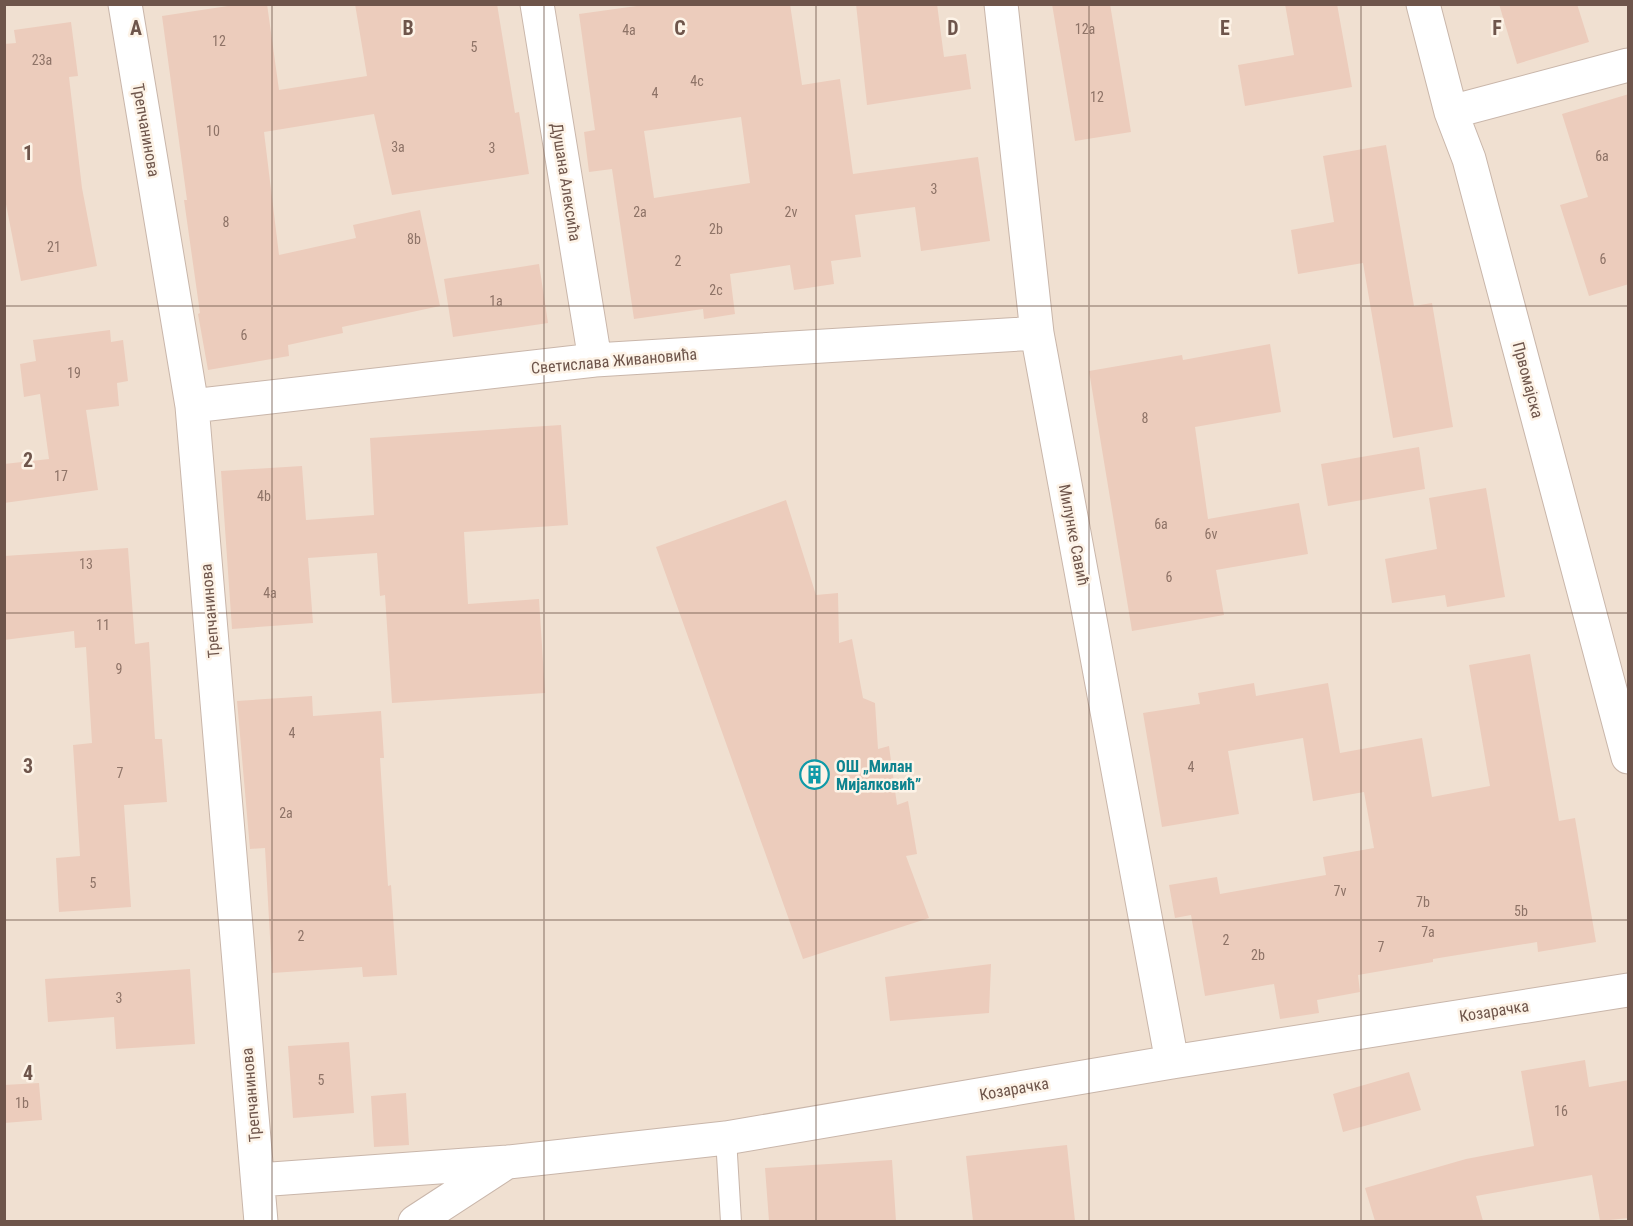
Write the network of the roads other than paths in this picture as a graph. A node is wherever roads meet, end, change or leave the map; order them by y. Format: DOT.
graph roads {
  1 [pos="124,4"];
  2 [pos="537,4"];
  3 [pos="1001,4"];
  4 [pos="1423,4"];
  5 [pos="1629,65"];
  6 [pos="1450,112"];
  7 [pos="1037,333"];
  8 [pos="595,360"];
  9 [pos="192,406"];
  10 [pos="1622,706"];
  11 [pos="1629,757"];
  12 [pos="1629,990"];
  13 [pos="1172,1062"];
  14 [pos="726,1138"];
  15 [pos="508,1162"];
  16 [pos="258,1180"];
  17 [pos="261,1221"];
  18 [pos="415,1221"];
  19 [pos="731,1221"];
  1 -- 9 [label="street, Трепчанинова"];
  2 -- 8 [label="street, Душана Алексића"];
  3 -- 7 [label="street, Милунке Савић"];
  4 -- 6 [label="street, Првомајска"];
  5 -- 6 [label="street"];
  6 -- 10 [label="street, Првомајска"];
  7 -- 8 [label="street, Светислава Живановића"];
  7 -- 13 [label="street, Милунке Савић"];
  8 -- 9 [label="street, Светислава Живановића"];
  9 -- 16 [label="street, Трепчанинова"];
  10 -- 11 [label="street, Првомајска"];
  12 -- 13 [label="street, Козарачка"];
  13 -- 14 [label="street, Козарачка"];
  14 -- 15 [label="street, Козарачка"];
  14 -- 19 [label="lane"];
  15 -- 16 [label="street"];
  15 -- 18 [label="street, Козарачка"];
  16 -- 17 [label="street, Трепчанинова"];
}
